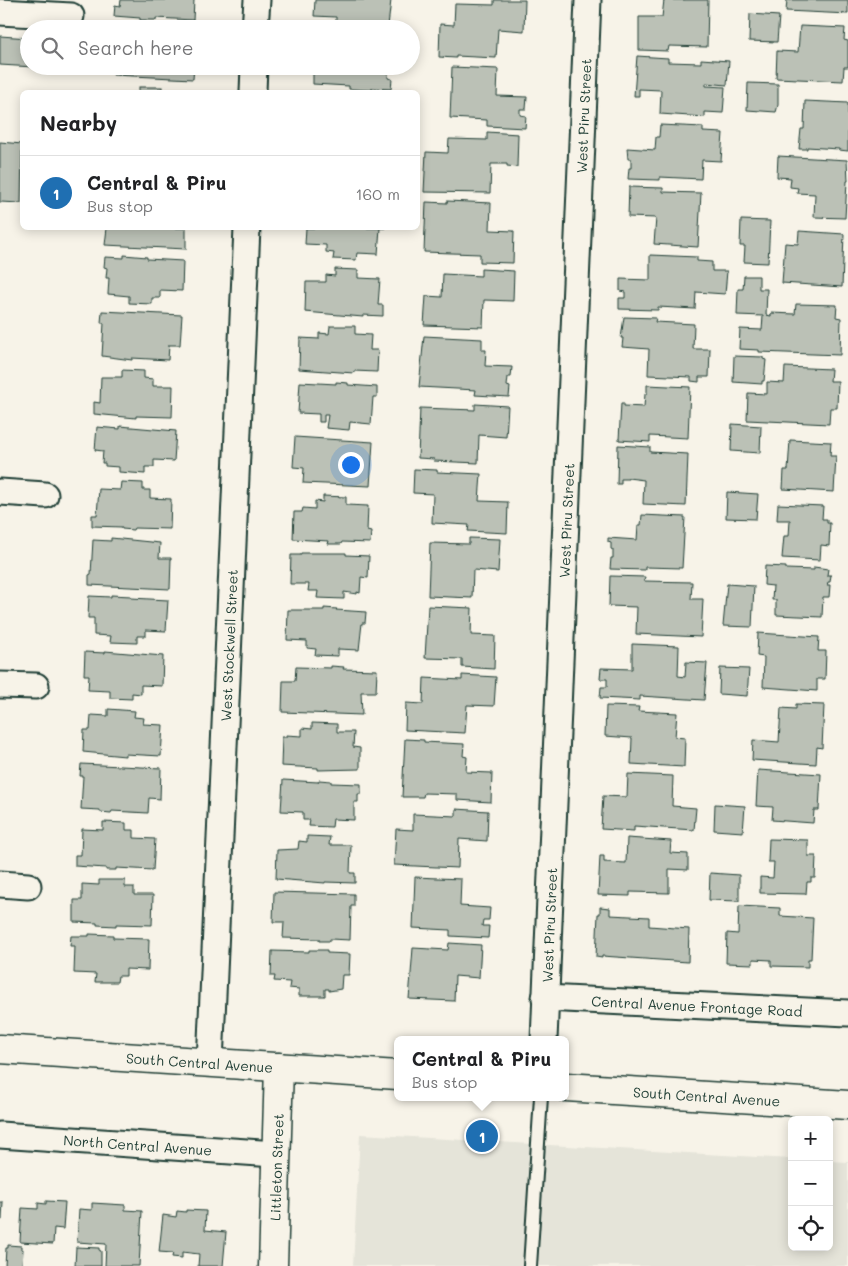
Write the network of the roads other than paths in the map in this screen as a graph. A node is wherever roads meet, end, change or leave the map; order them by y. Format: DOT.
graph roads {
  1 [pos="257,0"];
  2 [pos="588,0"];
  3 [pos="0,12"];
  4 [pos="71,16"];
  5 [pos="256,20"];
  6 [pos="253,75"];
  7 [pos="252,90"];
  8 [pos="247,230"];
  9 [pos="0,492"];
  10 [pos="45,495"];
  11 [pos="0,685"];
  12 [pos="36,686"];
  13 [pos="0,884"];
  14 [pos="28,886"];
  15 [pos="545,998"];
  16 [pos="848,1013"];
  17 [pos="544,1036"];
  18 [pos="0,1049"];
  19 [pos="210,1063"];
  20 [pos="278,1068"];
  21 [pos="394,1075"];
  22 [pos="569,1087"];
  23 [pos="542,1101"];
  24 [pos="848,1105"];
  25 [pos="0,1135"];
  26 [pos="275,1154"];
  27 [pos="273,1266"];
  28 [pos="530,1266"];
  1 -- 5 [label="street"];
  2 -- 15 [label="street, West Piru Street"];
  3 -- 4 [label="street"];
  6 -- 7 [label="street"];
  8 -- 19 [label="street, West Stockwell Street"];
  9 -- 10 [label="street"];
  11 -- 12 [label="street"];
  13 -- 14 [label="street"];
  15 -- 16 [label="street, Central Avenue Frontage Road"];
  15 -- 17 [label="street, West Piru Street"];
  18 -- 19 [label="main road, South Central Avenue"];
  19 -- 20 [label="main road, South Central Avenue"];
  20 -- 21 [label="main road, South Central Avenue"];
  20 -- 26 [label="main road, Littleton Street"];
  22 -- 24 [label="main road, South Central Avenue"];
  23 -- 28 [label="lane"];
  25 -- 26 [label="street, North Central Avenue"];
  26 -- 27 [label="main road, Littleton Street"];
}
